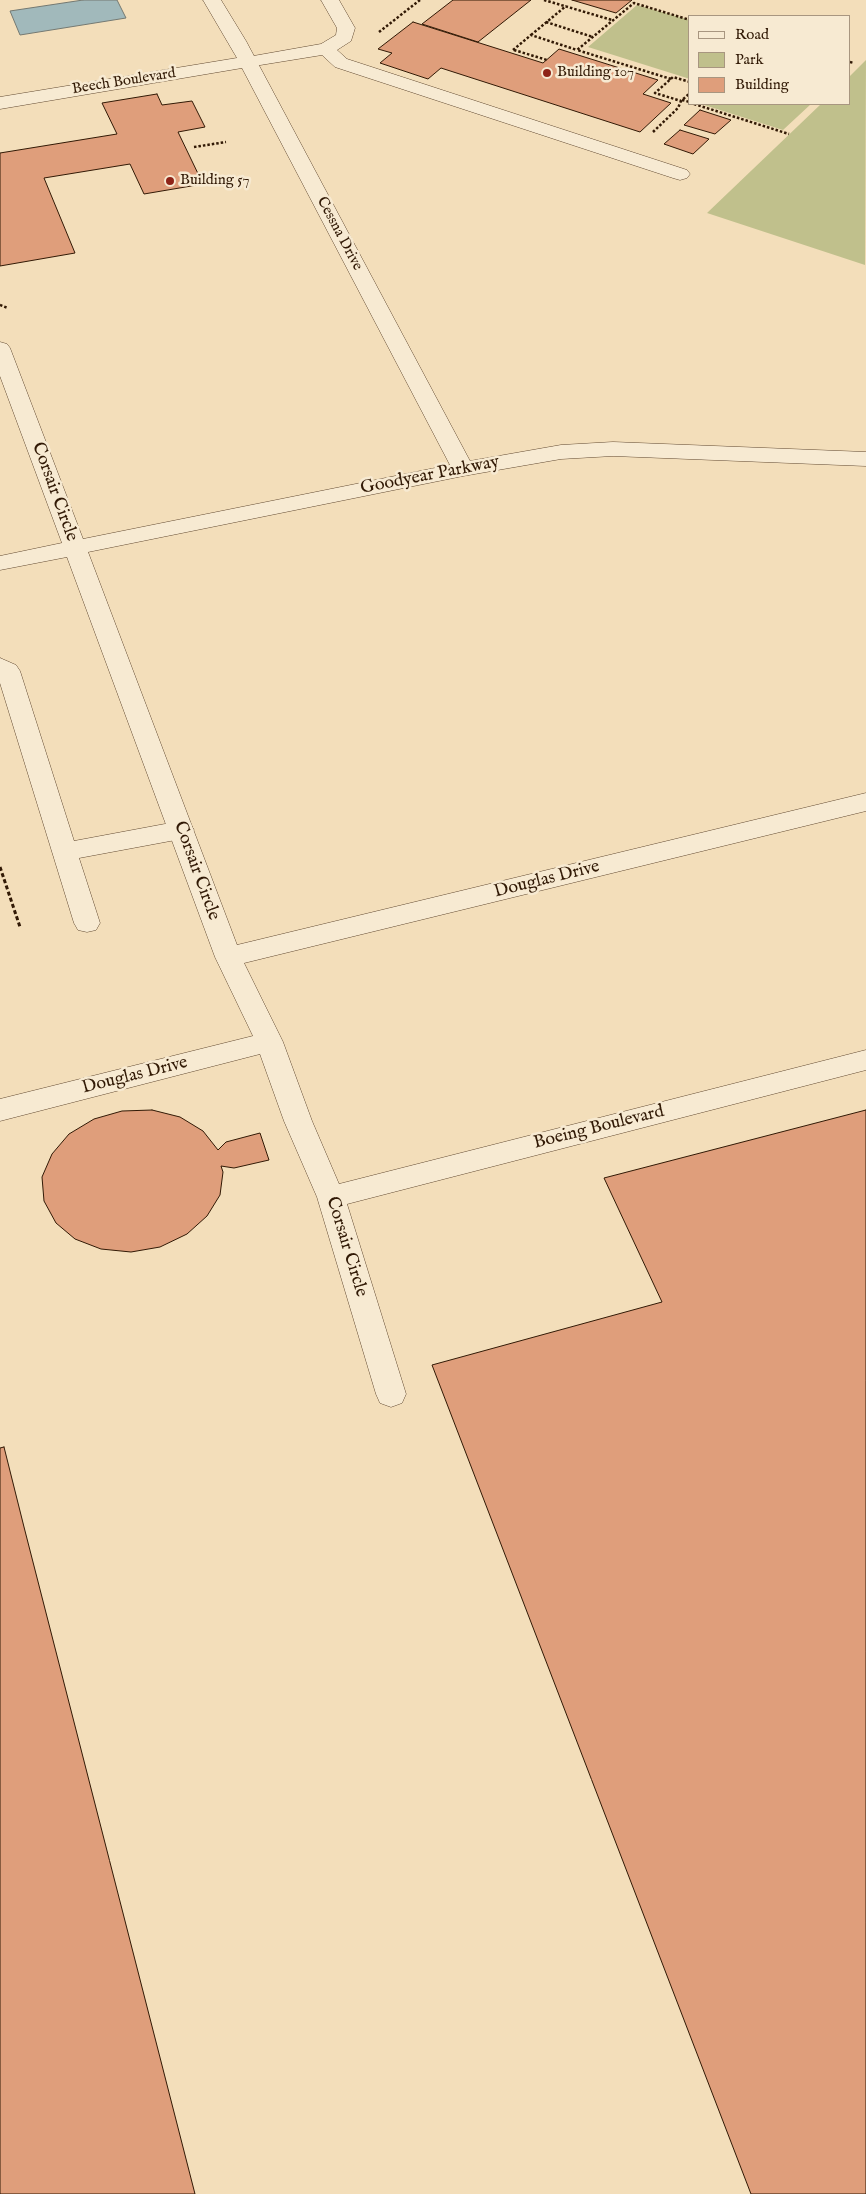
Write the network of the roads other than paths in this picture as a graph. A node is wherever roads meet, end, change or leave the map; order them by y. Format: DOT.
graph roads {
  1 [pos="212,0"];
  2 [pos="330,0"];
  3 [pos="326,49"];
  4 [pos="248,62"];
  5 [pos="0,103"];
  6 [pos="680,174"];
  7 [pos="0,348"];
  8 [pos="866,459"];
  9 [pos="463,469"];
  10 [pos="76,549"];
  11 [pos="0,563"];
  12 [pos="0,666"];
  13 [pos="866,802"];
  14 [pos="181,830"];
  15 [pos="64,852"];
  16 [pos="87,923"];
  17 [pos="228,957"];
  18 [pos="269,1042"];
  19 [pos="866,1060"];
  20 [pos="0,1110"];
  21 [pos="331,1197"];
  22 [pos="391,1394"];
  1 -- 4 [label="street, Cessna Drive"];
  2 -- 3 [label="street"];
  3 -- 4 [label="street, Beech Boulevard"];
  3 -- 6 [label="street"];
  4 -- 5 [label="street, Beech Boulevard"];
  4 -- 9 [label="street, Cessna Drive"];
  7 -- 10 [label="street, Corsair Circle"];
  8 -- 9 [label="street, Goodyear Parkway"];
  9 -- 10 [label="street, Goodyear Parkway"];
  10 -- 11 [label="street, Goodyear Parkway"];
  10 -- 14 [label="street, Corsair Circle"];
  12 -- 15 [label="street"];
  13 -- 17 [label="street, Douglas Drive"];
  14 -- 15 [label="street"];
  14 -- 17 [label="street, Corsair Circle"];
  15 -- 16 [label="street"];
  17 -- 18 [label="street, Corsair Circle"];
  18 -- 20 [label="street, Douglas Drive"];
  18 -- 21 [label="street, Corsair Circle"];
  19 -- 21 [label="street, Boeing Boulevard"];
  21 -- 22 [label="street, Corsair Circle"];
}
